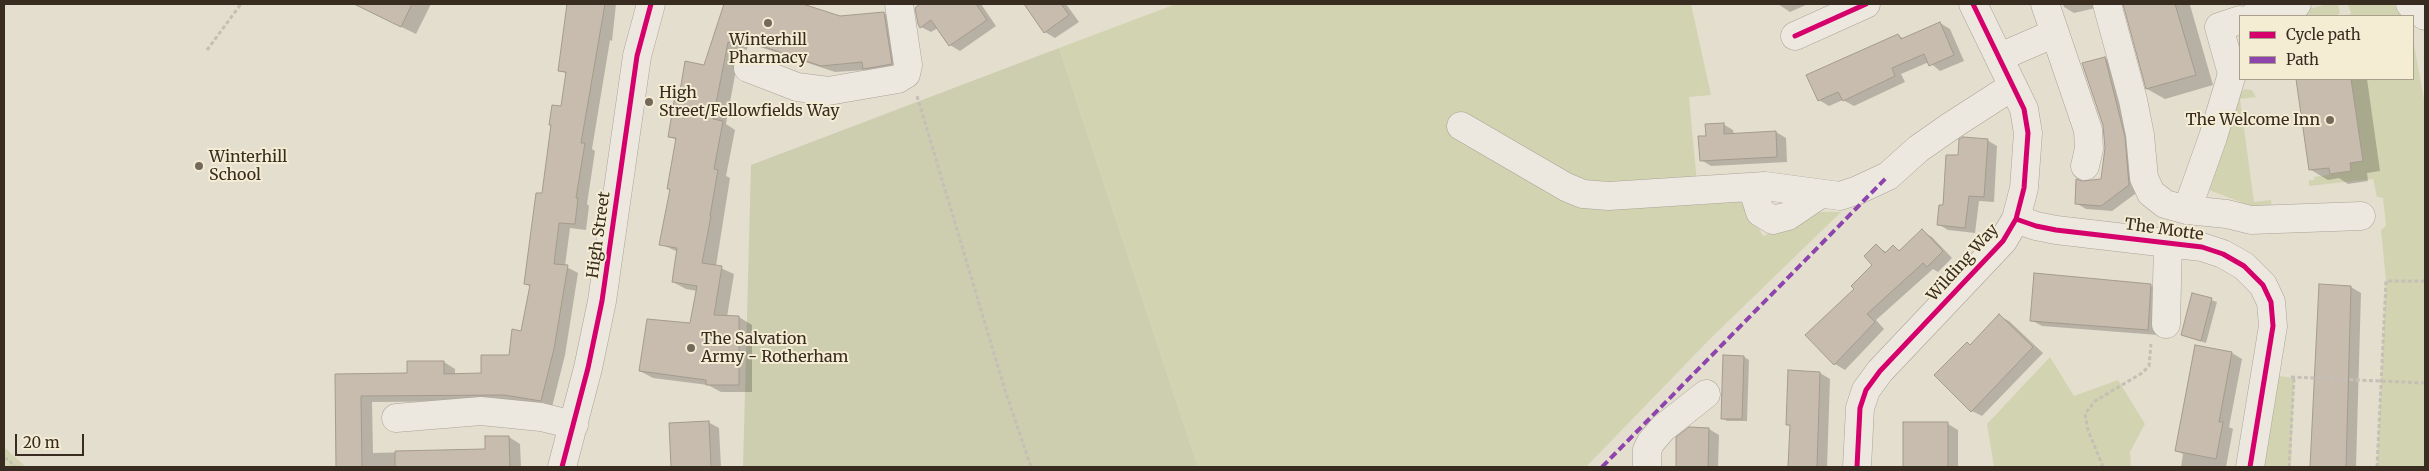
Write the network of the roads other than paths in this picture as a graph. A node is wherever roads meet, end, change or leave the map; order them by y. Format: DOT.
graph roads {
  1 [pos="651,4"];
  2 [pos="899,4"];
  3 [pos="1866,4"];
  4 [pos="1973,4"];
  5 [pos="2045,4"];
  6 [pos="2107,4"];
  7 [pos="2297,4"];
  8 [pos="2410,4"];
  9 [pos="2258,15"];
  10 [pos="2425,16"];
  11 [pos="2239,20"];
  12 [pos="2053,34"];
  13 [pos="1795,36"];
  14 [pos="2000,57"];
  15 [pos="748,68"];
  16 [pos="2013,86"];
  17 [pos="1461,126"];
  18 [pos="2085,166"];
  19 [pos="2187,210"];
  20 [pos="2360,216"];
  21 [pos="2016,219"];
  22 [pos="2168,242"];
  23 [pos="2159,330"];
  24 [pos="1706,394"];
  25 [pos="396,418"];
  26 [pos="574,425"];
  27 [pos="1647,459"];
  28 [pos="562,467"];
  29 [pos="1857,467"];
  30 [pos="2250,467"];
  1 -- 26 [label="street, High Street"];
  2 -- 15 [label="street"];
  3 -- 13 [label="street"];
  4 -- 14 [label="street, Wilding Way"];
  5 -- 12 [label="street"];
  6 -- 19 [label="street"];
  7 -- 9 [label="street"];
  8 -- 10 [label="street"];
  11 -- 19 [label="street"];
  12 -- 14 [label="street"];
  12 -- 18 [label="street"];
  14 -- 16 [label="street, Wilding Way"];
  16 -- 17 [label="street"];
  16 -- 21 [label="street, Wilding Way"];
  19 -- 20 [label="street"];
  21 -- 22 [label="street, The Motte"];
  21 -- 29 [label="street, Wilding Way"];
  22 -- 23 [label="street"];
  22 -- 30 [label="street, The Motte"];
  24 -- 27 [label="street"];
  25 -- 26 [label="street"];
  26 -- 28 [label="street, High Street"];
}
